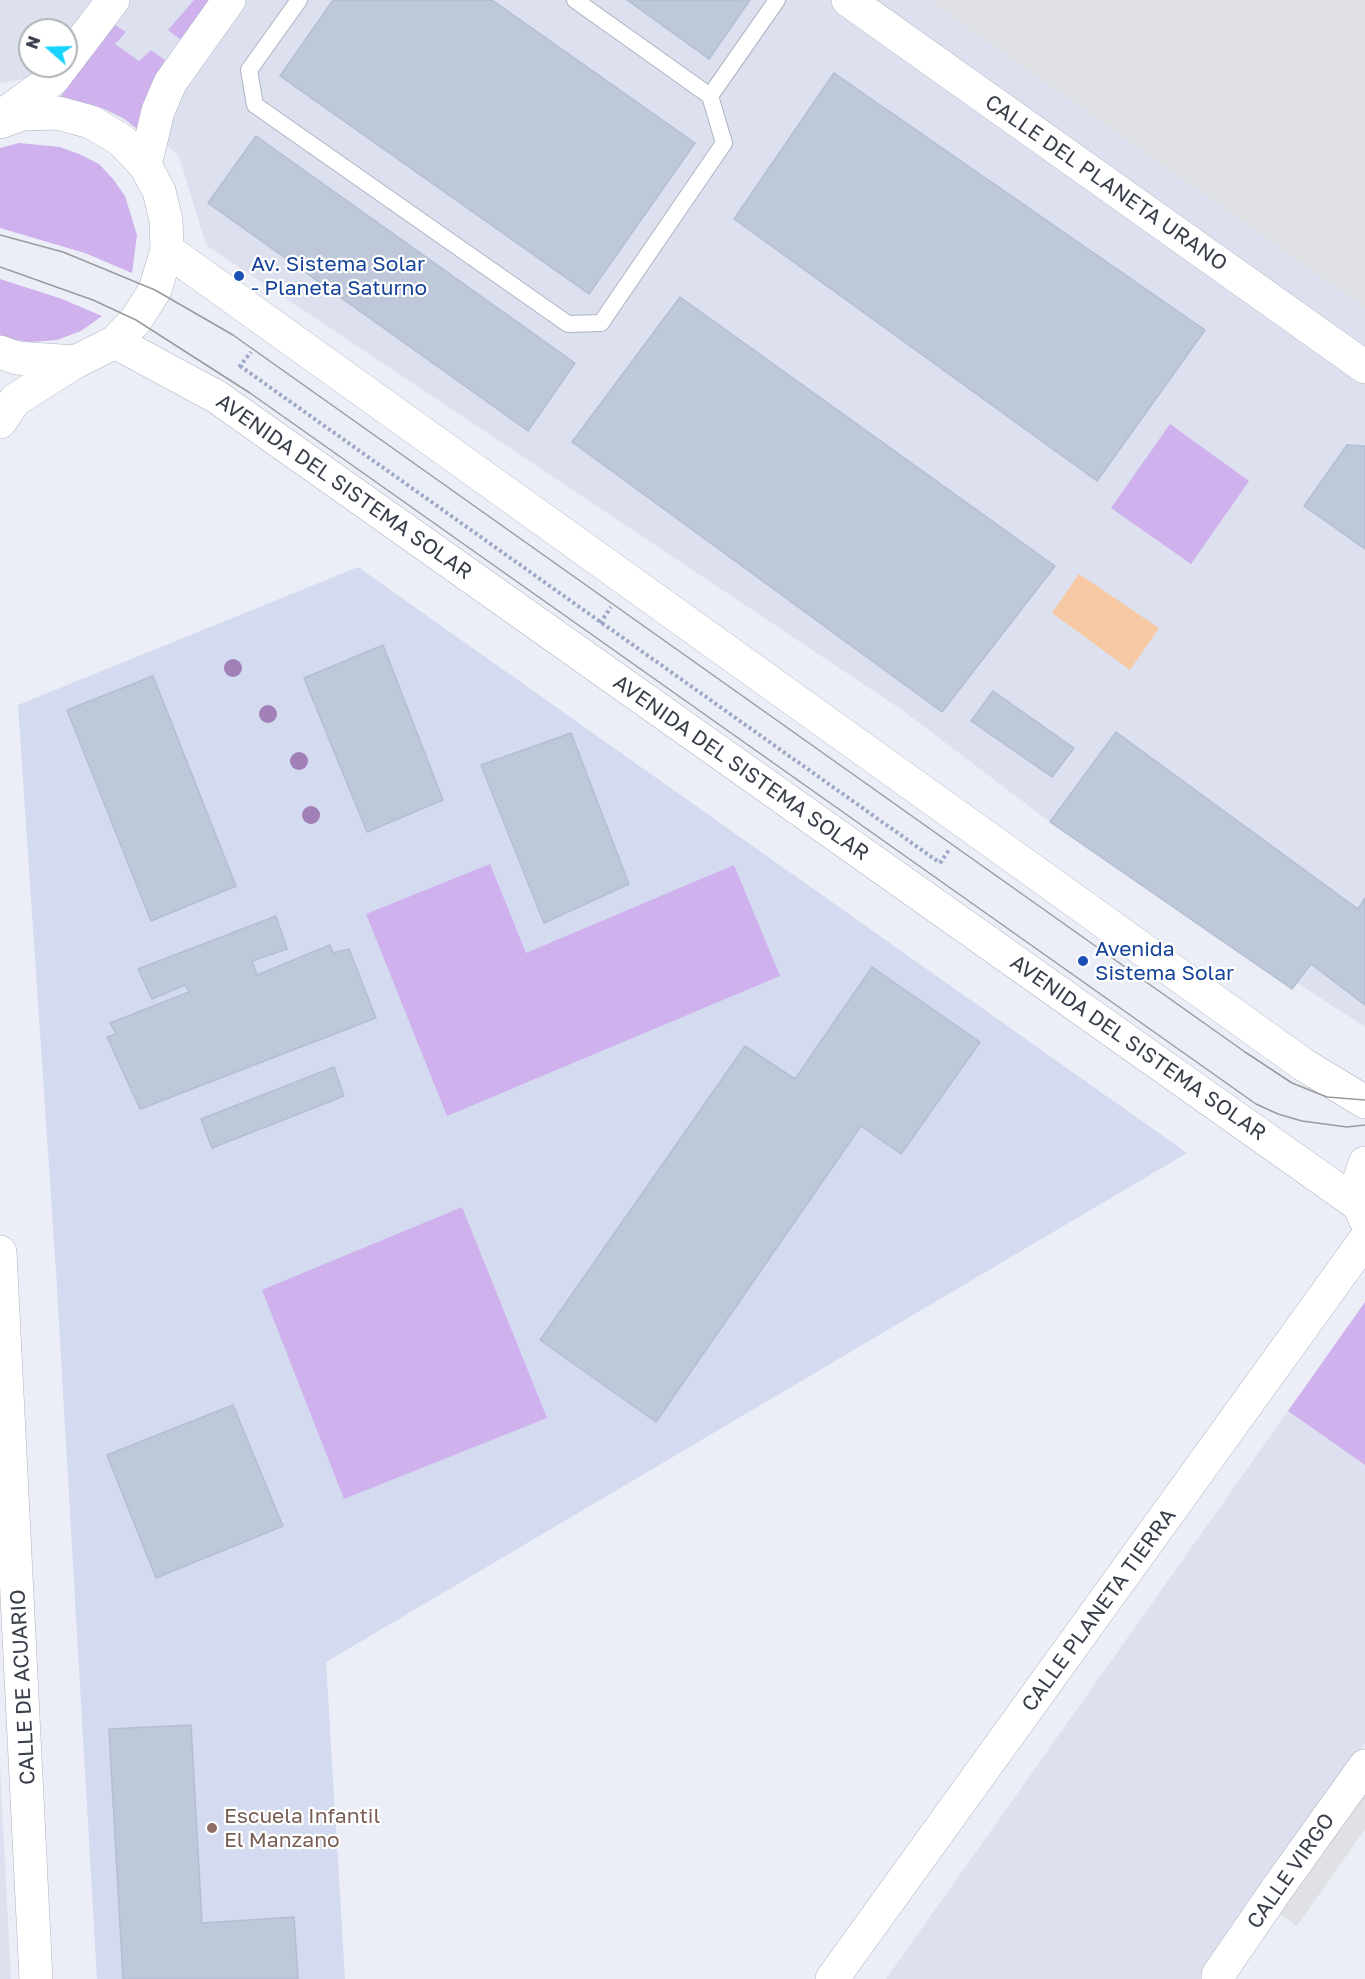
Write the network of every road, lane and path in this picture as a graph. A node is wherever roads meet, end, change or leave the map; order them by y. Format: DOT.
graph roads {
  1 [pos="113,0"];
  2 [pos="229,0"];
  3 [pos="299,0"];
  4 [pos="575,0"];
  5 [pos="777,0"];
  6 [pos="848,0"];
  7 [pos="78,46"];
  8 [pos="54,78"];
  9 [pos="710,96"];
  10 [pos="0,119"];
  11 [pos="145,165"];
  12 [pos="167,250"];
  13 [pos="273,324"];
  14 [pos="116,342"];
  15 [pos="0,352"];
  16 [pos="75,362"];
  17 [pos="240,366"];
  18 [pos="1365,367"];
  19 [pos="217,397"];
  20 [pos="0,422"];
  21 [pos="630,581"];
  22 [pos="601,622"];
  23 [pos="578,652"];
  24 [pos="967,822"];
  25 [pos="940,863"];
  26 [pos="919,894"];
  27 [pos="1304,1065"];
  28 [pos="1365,1081"];
  29 [pos="1365,1102"];
  30 [pos="1365,1162"];
  31 [pos="1362,1212"];
  32 [pos="1365,1240"];
  33 [pos="0,1252"];
  34 [pos="8,1561"];
  35 [pos="1365,1766"];
  36 [pos="840,1973"];
  37 [pos="1217,1978"];
  38 [pos="36,1979"];
  1 -- 7 [label="street"];
  2 -- 11 [label="street"];
  3 -- 9 [label="lane"];
  4 -- 9 [label="lane"];
  5 -- 9 [label="lane"];
  6 -- 18 [label="street, CALLE DEL PLANETA URANO"];
  8 -- 10 [label="street"];
  10 -- 11 [label="street"];
  11 -- 12 [label="street"];
  12 -- 13 [label="street"];
  12 -- 14 [label="street"];
  13 -- 17 [label="path"];
  13 -- 21 [label="street"];
  14 -- 16 [label="street"];
  14 -- 19 [label="street, AVENIDA DEL SISTEMA SOLAR"];
  15 -- 16 [label="street"];
  16 -- 20 [label="street"];
  17 -- 19 [label="path"];
  17 -- 22 [label="path"];
  19 -- 23 [label="street, AVENIDA DEL SISTEMA SOLAR"];
  21 -- 22 [label="path"];
  21 -- 24 [label="street"];
  22 -- 23 [label="path"];
  22 -- 25 [label="path"];
  23 -- 26 [label="street, AVENIDA DEL SISTEMA SOLAR"];
  24 -- 25 [label="path"];
  24 -- 27 [label="street"];
  25 -- 26 [label="path"];
  26 -- 31 [label="street, AVENIDA DEL SISTEMA SOLAR"];
  27 -- 28 [label="street"];
  27 -- 29 [label="street"];
  30 -- 31 [label="street"];
  32 -- 36 [label="street, CALLE PLANETA TIERRA"];
  33 -- 34 [label="street, CALLE DE ACUARIO"];
  34 -- 38 [label="street, CALLE DE ACUARIO"];
  35 -- 37 [label="street, CALLE VIRGO"];
}
